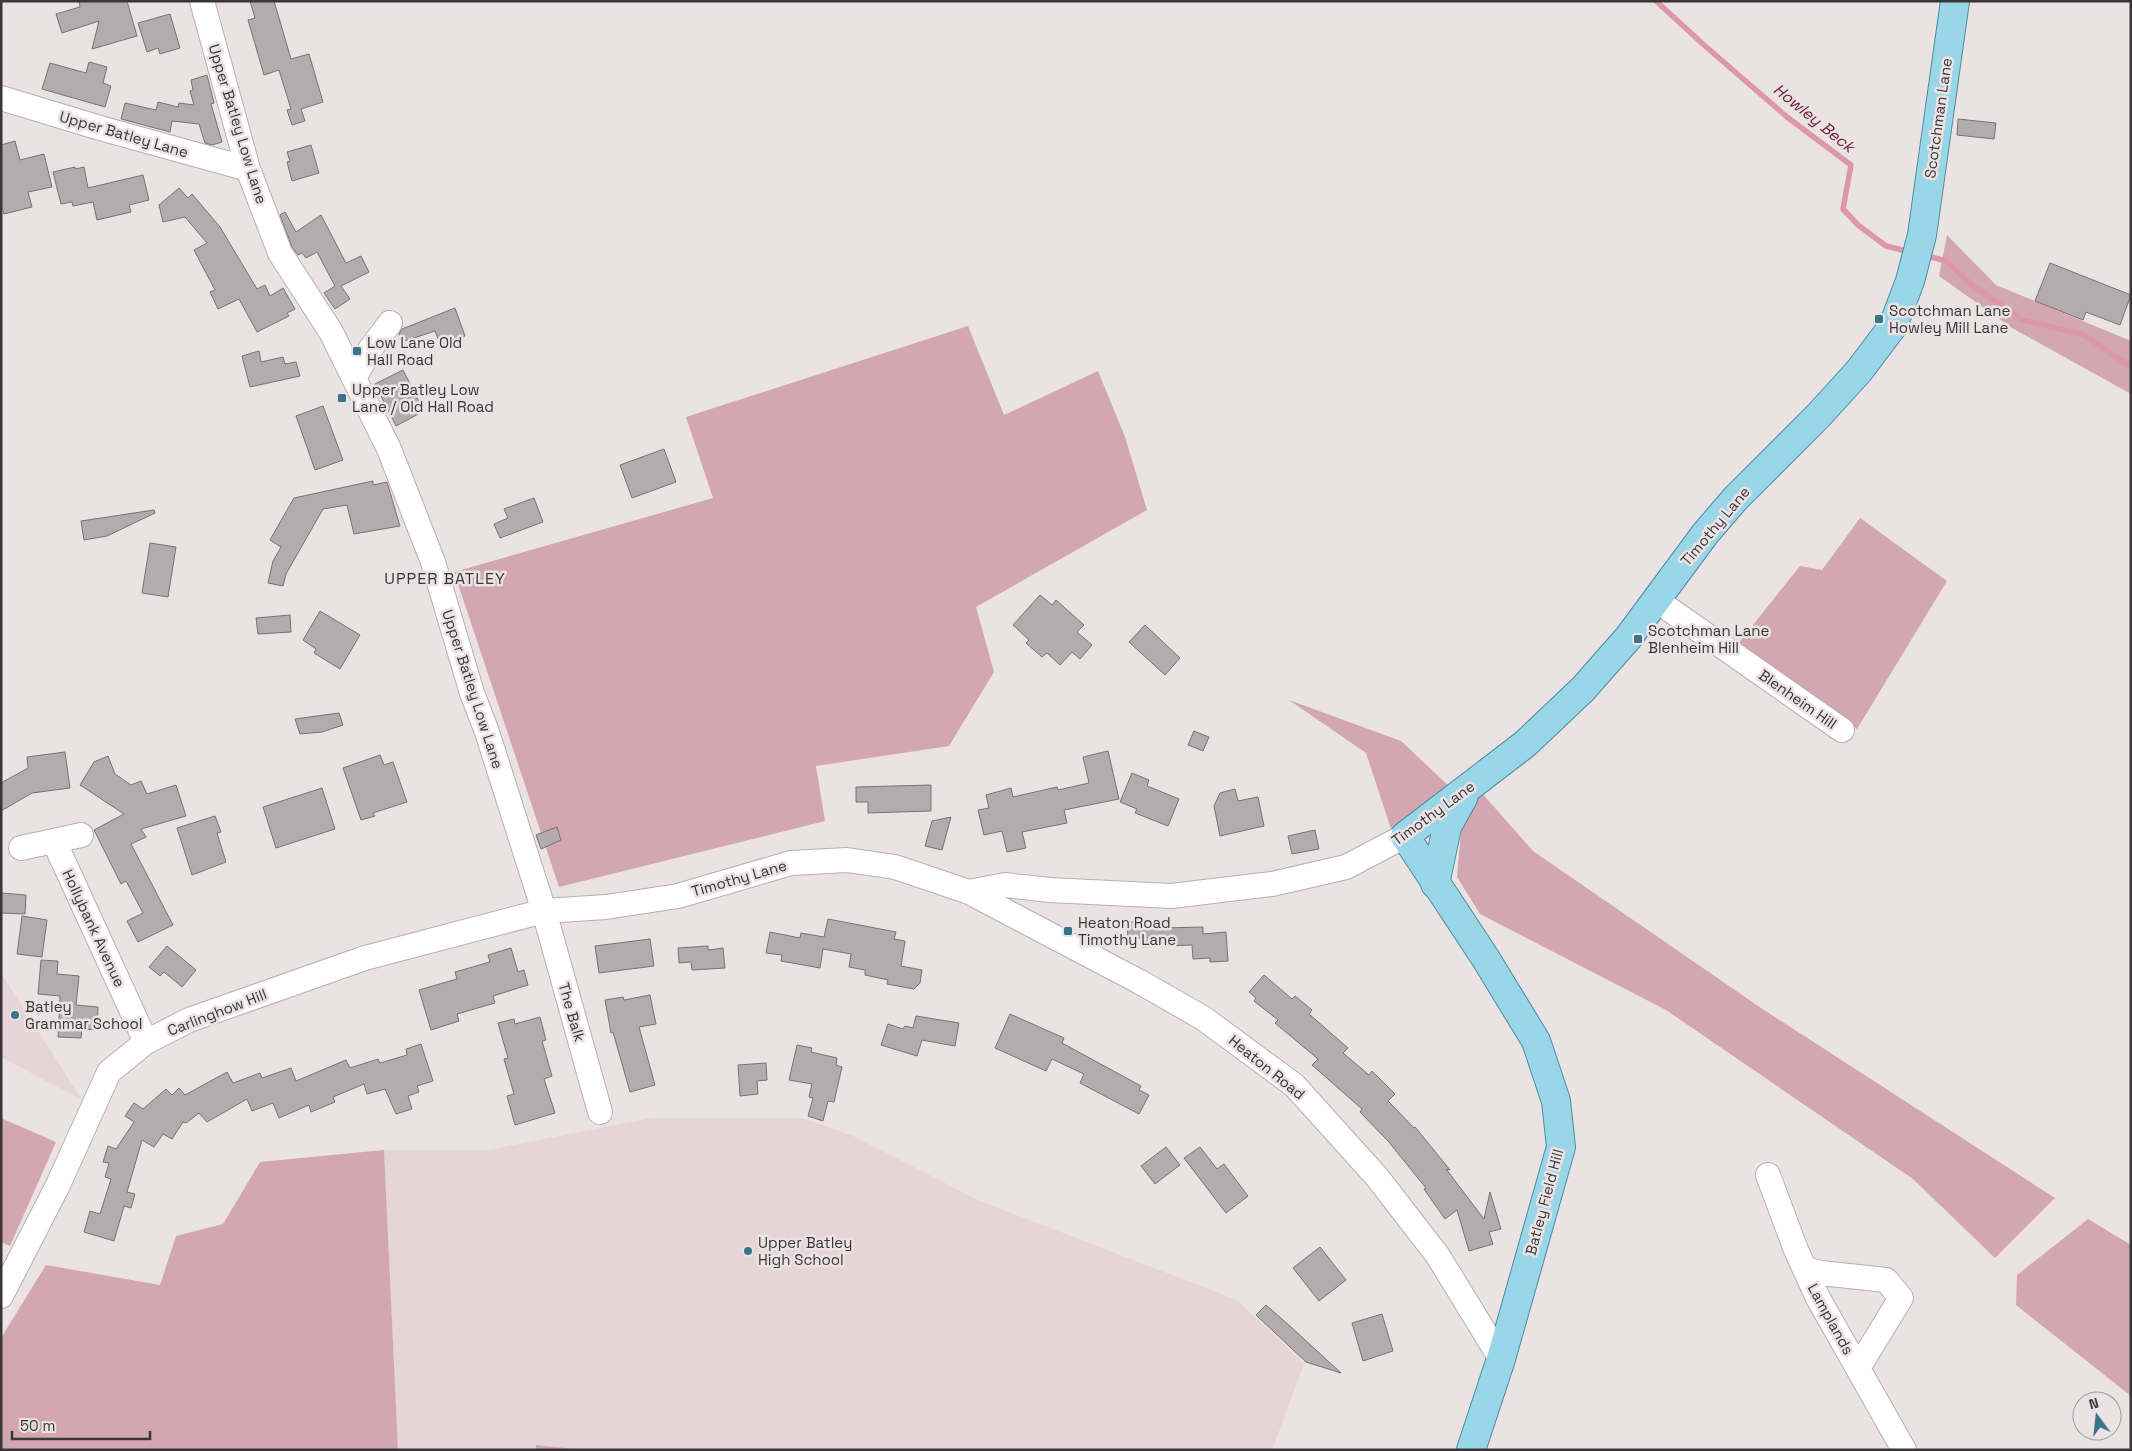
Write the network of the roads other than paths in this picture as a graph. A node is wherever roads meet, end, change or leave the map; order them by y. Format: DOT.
graph roads {
  1 [pos="202,1"];
  2 [pos="1955,1"];
  3 [pos="1,98"];
  4 [pos="248,168"];
  5 [pos="1922,235"];
  6 [pos="390,323"];
  7 [pos="354,378"];
  8 [pos="1656,600"];
  9 [pos="1842,730"];
  10 [pos="1468,788"];
  11 [pos="81,835"];
  12 [pos="1405,836"];
  13 [pos="54,841"];
  14 [pos="21,848"];
  15 [pos="1435,884"];
  16 [pos="969,892"];
  17 [pos="544,911"];
  18 [pos="146,1042"];
  19 [pos="600,1112"];
  20 [pos="1768,1175"];
  21 [pos="1805,1269"];
  22 [pos="1,1296"];
  23 [pos="1501,1359"];
  24 [pos="1858,1368"];
  25 [pos="1470,1450"];
  26 [pos="1904,1450"];
  1 -- 4 [label="street, Upper Batley Low Lane"];
  2 -- 5 [label="main road, Scotchman Lane"];
  3 -- 4 [label="street, Upper Batley Lane"];
  4 -- 7 [label="street, Upper Batley Low Lane"];
  5 -- 8 [label="main road, Timothy Lane"];
  6 -- 7 [label="street"];
  7 -- 17 [label="street, Upper Batley Low Lane"];
  8 -- 9 [label="street, Blenheim Hill"];
  8 -- 10 [label="main road, Timothy Lane"];
  10 -- 12 [label="main road, Timothy Lane"];
  10 -- 15 [label="main road"];
  11 -- 13 [label="street"];
  12 -- 15 [label="main road, Batley Field Hill"];
  12 -- 16 [label="street, Timothy Lane"];
  13 -- 14 [label="street"];
  13 -- 18 [label="street, Hollybank Avenue"];
  15 -- 23 [label="main road, Batley Field Hill"];
  16 -- 17 [label="street, Timothy Lane"];
  16 -- 23 [label="street, Heaton Road"];
  17 -- 18 [label="street, Carlinghow Hill"];
  17 -- 19 [label="street, The Balk"];
  18 -- 22 [label="street, Carlinghow Hill"];
  20 -- 21 [label="street, Lamplands"];
  21 -- 24 [label="street, Lamplands"];
  21 -- 24 [label="street, Lamplands"];
  23 -- 25 [label="main road, Batley Field Hill"];
  24 -- 26 [label="street, Lamplands"];
}
